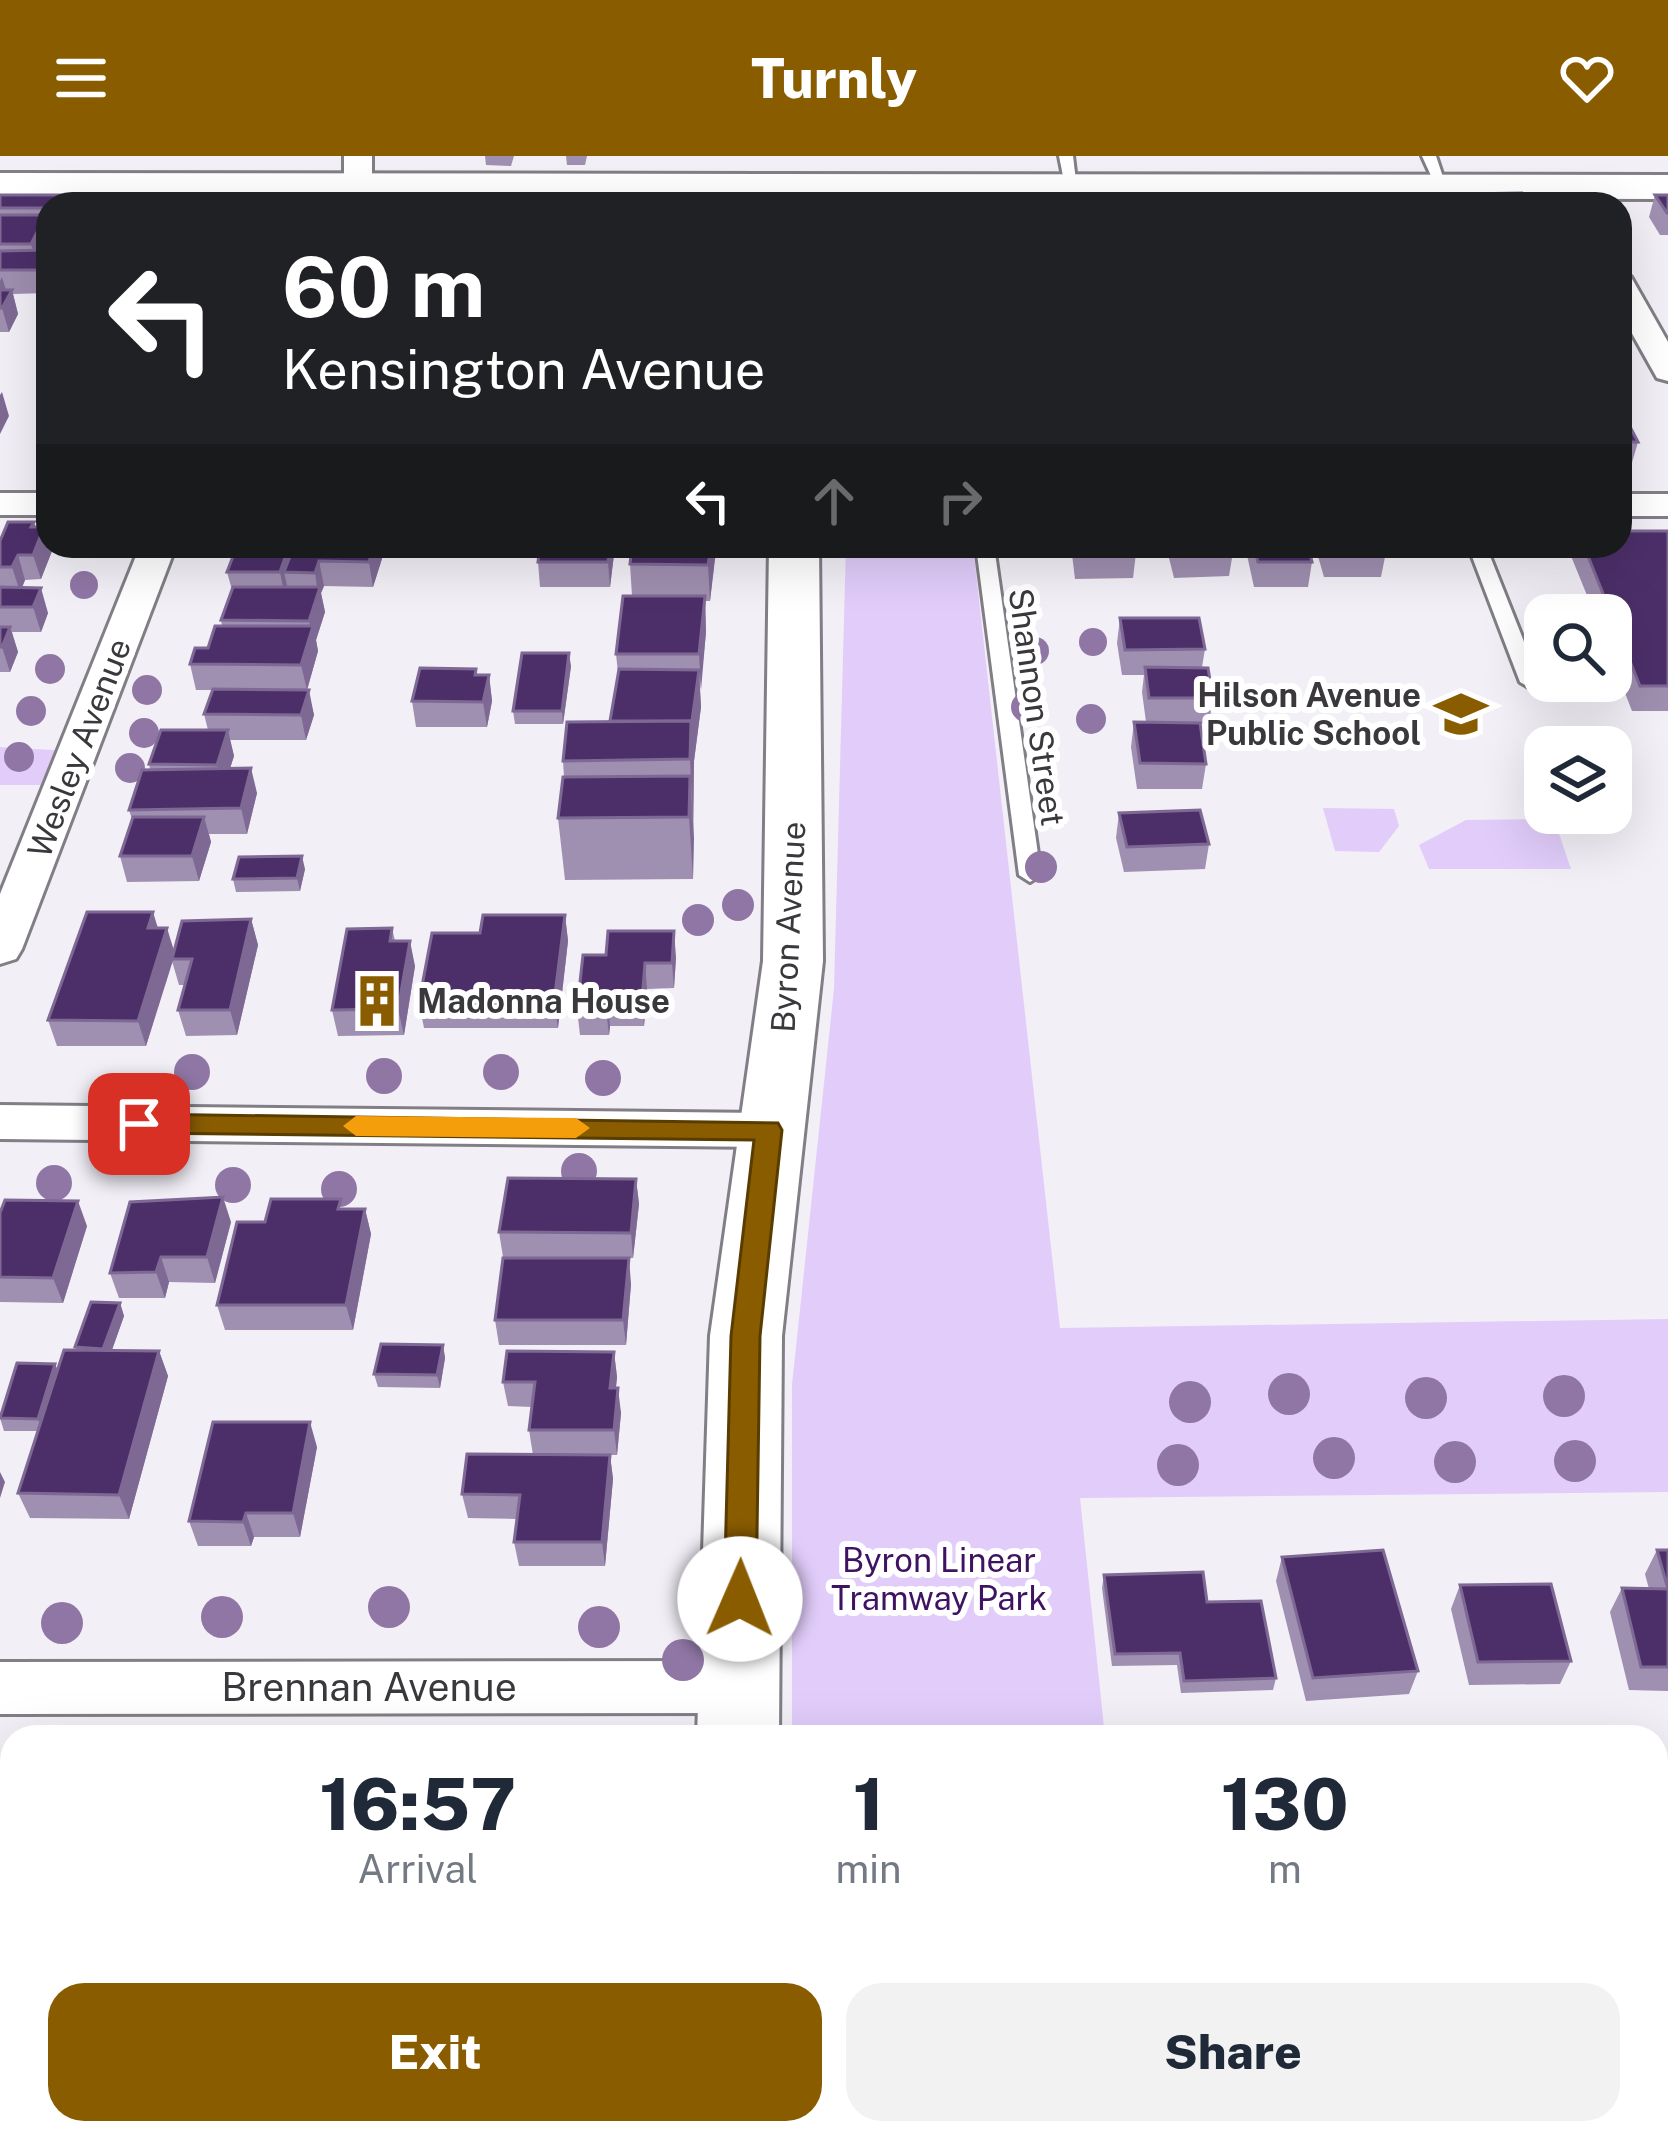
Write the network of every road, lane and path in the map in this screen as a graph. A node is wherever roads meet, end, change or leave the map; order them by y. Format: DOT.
graph roads {
  1 [pos="1069,171"];
  2 [pos="1435,171"];
  3 [pos="358,182"];
  4 [pos="790,182"];
  5 [pos="0,185"];
  6 [pos="1668,187"];
  7 [pos="1164,192"];
  8 [pos="1210,192"];
  9 [pos="1555,192"];
  10 [pos="1608,192"];
  11 [pos="1632,305"];
  12 [pos="1668,371"];
  13 [pos="0,504"];
  14 [pos="36,504"];
  15 [pos="1632,505"];
  16 [pos="1668,505"];
  17 [pos="153,558"];
  18 [pos="794,558"];
  19 [pos="987,558"];
  20 [pos="1482,558"];
  21 [pos="1524,667"];
  22 [pos="1030,875"];
  23 [pos="0,949"];
  24 [pos="0,1122"];
  25 [pos="769,1130"];
  26 [pos="0,1688"];
  27 [pos="738,1712"];
  1 -- 4 [label="main road"];
  1 -- 7 [label="main road"];
  2 -- 8 [label="main road"];
  2 -- 9 [label="main road"];
  3 -- 4 [label="main road"];
  3 -- 5 [label="main road"];
  6 -- 10 [label="main road"];
  11 -- 12 [label="street"];
  13 -- 14 [label="street"];
  15 -- 16 [label="street"];
  17 -- 23 [label="street, Wesley Avenue"];
  18 -- 25 [label="main road, Byron Avenue"];
  19 -- 22 [label="lane, Shannon Street"];
  20 -- 21 [label="lane"];
  24 -- 25 [label="street"];
  25 -- 27 [label="main road, Byron Avenue"];
  26 -- 27 [label="street, Brennan Avenue"];
}
